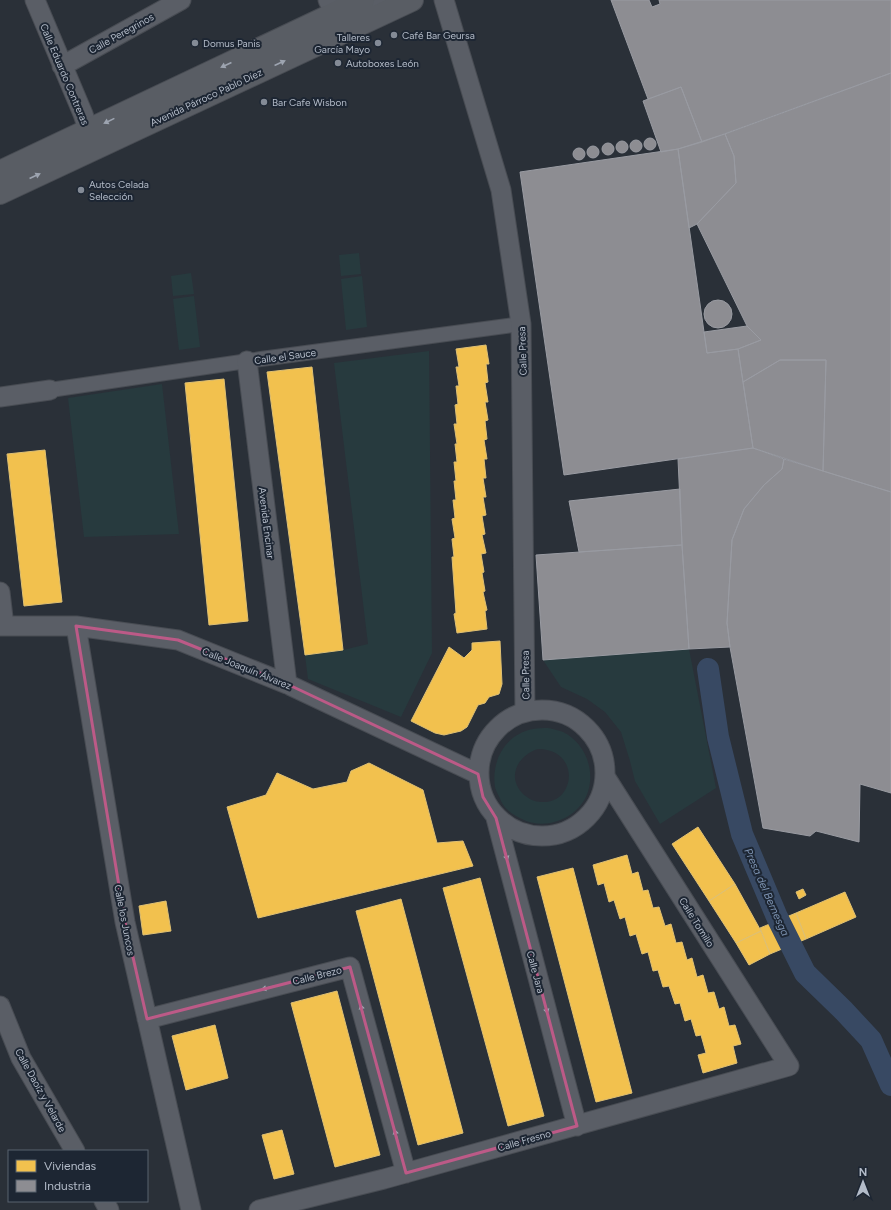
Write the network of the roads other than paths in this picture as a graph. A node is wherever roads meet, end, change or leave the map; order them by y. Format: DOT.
graph roads {
  1 [pos="35,0"];
  2 [pos="181,0"];
  3 [pos="363,0"];
  4 [pos="384,0"];
  5 [pos="412,0"];
  6 [pos="444,0"];
  7 [pos="331,7"];
  8 [pos="280,40"];
  9 [pos="62,66"];
  10 [pos="92,140"];
  11 [pos="0,172"];
  12 [pos="0,193"];
  13 [pos="521,324"];
  14 [pos="247,362"];
  15 [pos="50,390"];
  16 [pos="0,397"];
  17 [pos="0,592"];
  18 [pos="2,626"];
  19 [pos="76,626"];
  20 [pos="287,684"];
  21 [pos="525,712"];
  22 [pos="478,774"];
  23 [pos="606,778"];
  24 [pos="496,818"];
  25 [pos="0,1006"];
  26 [pos="147,1019"];
  27 [pos="789,1066"];
  28 [pos="577,1126"];
  29 [pos="74,1150"];
  30 [pos="406,1173"];
  31 [pos="191,1210"];
  32 [pos="259,1210"];
  1 -- 9 [label="street, Calle Eduardo Contreras"];
  2 -- 9 [label="street, Calle Peregrinos"];
  3 -- 7 [label="main road, Avenida Párroco Pablo Díez"];
  4 -- 8 [label="street, Avenida Párroco Pablo Díez"];
  10 -- 5 [label="main road, Avenida Párroco Pablo Díez, one-way"];
  6 -- 13 [label="street, Calle Presa"];
  7 -- 8 [label="main road, Avenida Párroco Pablo Díez"];
  8 -- 10 [label="main road, Avenida Párroco Pablo Díez, one-way"];
  9 -- 10 [label="street, Calle Eduardo Contreras"];
  10 -- 11 [label="main road, Avenida Párroco Pablo Díez"];
  12 -- 10 [label="main road, Avenida Párroco Pablo Díez, one-way"];
  13 -- 14 [label="street, Calle el Sauce"];
  13 -- 21 [label="street, Calle Presa"];
  14 -- 15 [label="street, Calle el Sauce"];
  14 -- 20 [label="street, Avenida Encinar"];
  15 -- 16 [label="street"];
  17 -- 18 [label="street"];
  18 -- 19 [label="street, Calle Joaquín Álvarez"];
  19 -- 20 [label="street, Calle Joaquín Álvarez"];
  19 -- 26 [label="street, Calle los Juncos"];
  20 -- 22 [label="street, Calle Joaquín Álvarez"];
  21 -- 22 [label="street"];
  21 -- 23 [label="street"];
  22 -- 24 [label="street"];
  23 -- 24 [label="street"];
  23 -- 27 [label="street, Calle Tomillo"];
  24 -- 28 [label="street, Calle Jara, one-way"];
  25 -- 29 [label="street, Calle Daoíz y Velarde"];
  30 -- 26 [label="street, Calle Brezo, one-way"];
  26 -- 31 [label="street, Calle los Juncos"];
  27 -- 28 [label="street, Calle Fresno"];
  28 -- 30 [label="street, Calle Fresno"];
  30 -- 32 [label="street, Calle Fresno"];
}
